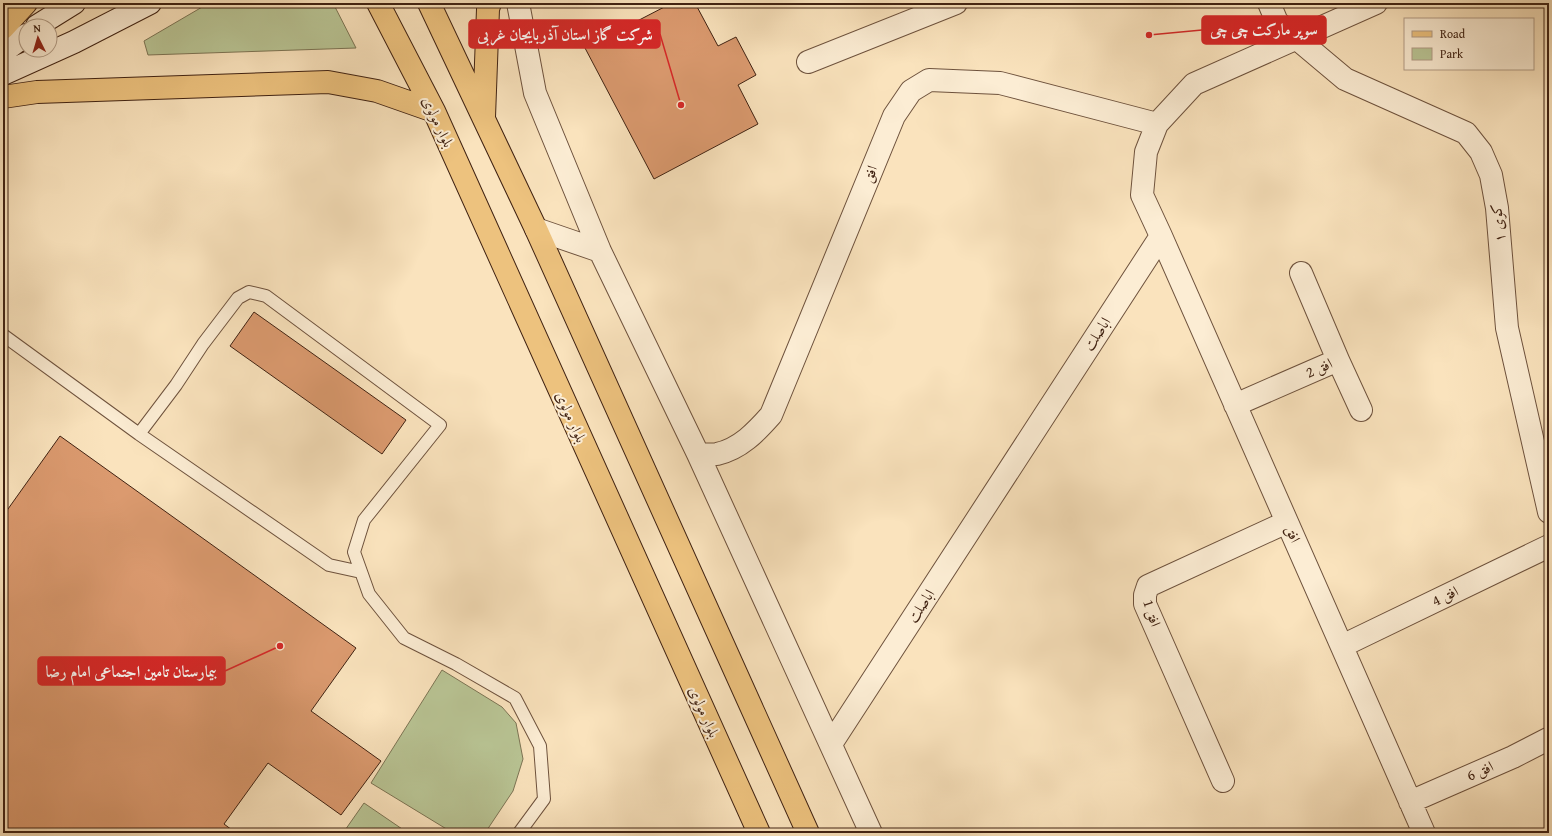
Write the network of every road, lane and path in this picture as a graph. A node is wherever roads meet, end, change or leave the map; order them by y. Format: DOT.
graph roads {
  1 [pos="26,3"];
  2 [pos="74,3"];
  3 [pos="150,3"];
  4 [pos="378,3"];
  5 [pos="429,3"];
  6 [pos="490,3"];
  7 [pos="518,3"];
  8 [pos="956,3"];
  9 [pos="1269,3"];
  10 [pos="1376,3"];
  11 [pos="50,18"];
  12 [pos="3,28"];
  13 [pos="1296,38"];
  14 [pos="18,41"];
  15 [pos="3,52"];
  16 [pos="808,62"];
  17 [pos="3,74"];
  18 [pos="3,97"];
  19 [pos="434,111"];
  20 [pos="484,120"];
  21 [pos="1157,124"];
  22 [pos="536,229"];
  23 [pos="1160,236"];
  24 [pos="600,251"];
  25 [pos="1301,273"];
  26 [pos="3,335"];
  27 [pos="1338,360"];
  28 [pos="1235,405"];
  29 [pos="1361,410"];
  30 [pos="139,434"];
  31 [pos="698,454"];
  32 [pos="1549,512"];
  33 [pos="1287,522"];
  34 [pos="1549,546"];
  35 [pos="361,572"];
  36 [pos="1342,646"];
  37 [pos="1548,740"];
  38 [pos="831,744"];
  39 [pos="1223,781"];
  40 [pos="1410,802"];
  41 [pos="519,833"];
  42 [pos="759,833"];
  43 [pos="808,833"];
  44 [pos="871,833"];
  45 [pos="1424,833"];
  1 -- 12 [label="main road"];
  2 -- 11 [label="street"];
  3 -- 17 [label="street"];
  4 -- 19 [label="main road, بلوار مولوی"];
  5 -- 20 [label="main road"];
  6 -- 20 [label="main road"];
  7 -- 24 [label="street"];
  8 -- 16 [label="street"];
  9 -- 13 [label="street, کوی ۱"];
  10 -- 13 [label="street"];
  13 -- 21 [label="street"];
  13 -- 32 [label="street, کوی ۱"];
  14 -- 15 [label="street"];
  18 -- 19 [label="main road"];
  19 -- 42 [label="main road, بلوار مولوی"];
  20 -- 22 [label="main road"];
  21 -- 23 [label="street"];
  21 -- 31 [label="street, افق"];
  22 -- 24 [label="street"];
  22 -- 43 [label="main road"];
  23 -- 28 [label="street, افق"];
  23 -- 38 [label="street, اباصلت"];
  24 -- 31 [label="street"];
  25 -- 27 [label="street, افق 2"];
  26 -- 30 [label="lane"];
  27 -- 28 [label="street, افق 2"];
  27 -- 29 [label="street"];
  28 -- 33 [label="street, افق"];
  30 -- 35 [label="lane"];
  30 -- 35 [label="lane"];
  31 -- 38 [label="street"];
  33 -- 36 [label="street, افق"];
  33 -- 39 [label="street, افق 1"];
  34 -- 36 [label="street, افق 4"];
  35 -- 41 [label="lane"];
  36 -- 40 [label="street, افق"];
  37 -- 40 [label="street, افق 6"];
  38 -- 44 [label="street"];
  40 -- 45 [label="street, افق"];
}
